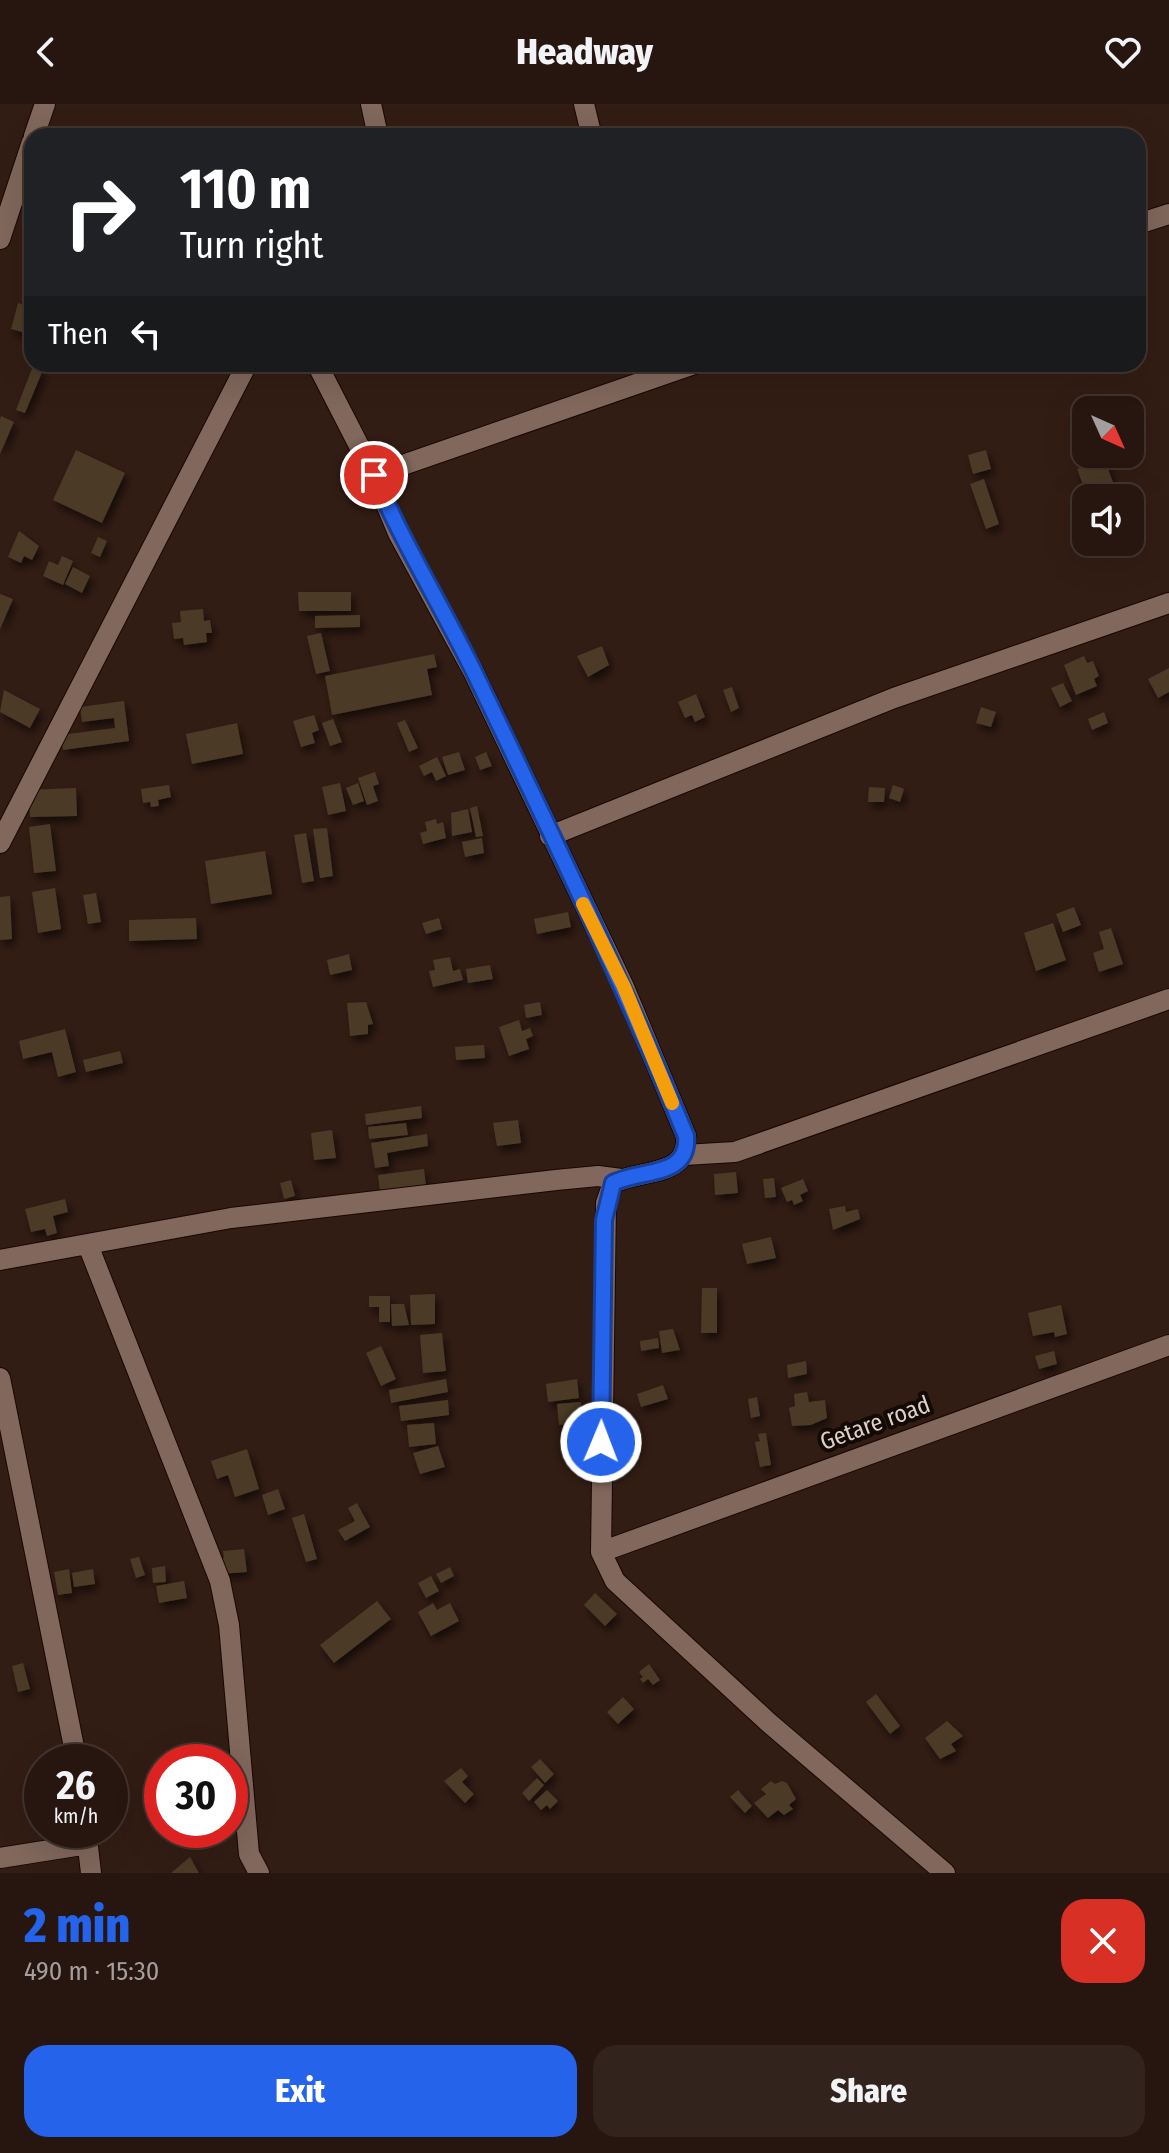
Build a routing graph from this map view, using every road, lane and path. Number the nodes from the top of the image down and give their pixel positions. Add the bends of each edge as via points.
1 (45, 104) edge
2 (371, 104) edge
3 (584, 104) edge
4 (37, 128) edge
5 (376, 128) edge
6 (590, 128) edge
7 (24, 181) edge
8 (1169, 214) edge
9 (1146, 221) edge
10 (0, 239) edge
11 (243, 372) edge
12 (321, 372) edge
13 (671, 372) edge
14 (374, 475) junction
15 (1169, 603) edge
16 (550, 836) junction
17 (0, 843) edge
18 (1169, 999) edge
19 (684, 1155) junction
20 (621, 1179) junction
21 (88, 1245) junction
22 (0, 1260) edge
23 (1169, 1345) edge
24 (0, 1378) edge
25 (601, 1552) junction
26 (73, 1744) edge
27 (41, 1848) edge
28 (88, 1848) edge
29 (0, 1858) edge
30 (91, 1873) edge
31 (259, 1873) edge
32 (945, 1873) edge

1 - 4 street
2 - 5 street
3 - 6 street
7 - 10 street
8 - 9 street
11 - 17 street
12 - 14 street
13 - 14 street
14 - 16 street
15 - 16 street via 894,698
16 - 19 street via 629,999 686,1136
18 - 19 street via 735,1152
19 - 20 street via 670,1169
20 - 21 street via 598,1176 231,1218
20 - 25 street via 613,1183 604,1220
21 - 22 street
21 - 31 street via 220,1581 229,1625 249,1854
23 - 25 street, Getare road
24 - 26 street
25 - 32 street via 615,1581 768,1722
27 - 29 street
28 - 30 street

